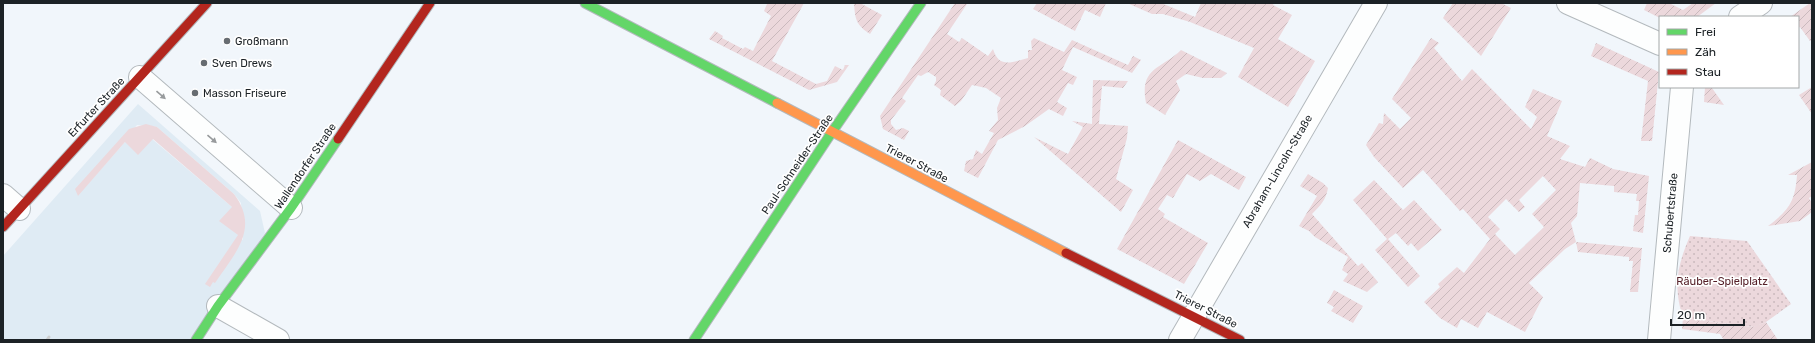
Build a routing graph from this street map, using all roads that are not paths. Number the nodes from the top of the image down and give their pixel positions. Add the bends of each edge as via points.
1 (207, 3) edge
2 (430, 3) edge
3 (585, 3) edge
4 (922, 3) edge
5 (1376, 3) edge
6 (1568, 3) edge
7 (1761, 3) edge
8 (1742, 16) edge
9 (1659, 44) edge
10 (140, 77) junction
11 (1682, 88) edge
12 (832, 132) junction
13 (11, 202) edge
14 (291, 208) junction
15 (3, 227) edge
16 (218, 306) junction
17 (1194, 316) junction
18 (196, 340) edge
19 (278, 340) edge
20 (694, 340) edge
21 (1180, 340) edge
22 (1240, 340) edge
23 (1659, 340) edge

1 - 10 street, Erfurter Straße
2 - 14 street, Wallendorfer Straße
3 - 12 street, Trierer Straße
4 - 12 street, Paul-Schneider-Straße
5 - 17 street, Abraham-Lincoln-Straße
6 - 9 street
7 - 8 street
10 - 13 street, Erfurter Straße
10 -> 14 street
11 - 23 street, Schubertstraße
12 - 17 street, Trierer Straße
12 - 20 street, Paul-Schneider-Straße
13 - 15 street, Erfurter Straße
14 - 16 street, Wallendorfer Straße
16 - 18 street, Wallendorfer Straße
16 - 19 street
17 - 21 street, Abraham-Lincoln-Straße
17 - 22 street, Trierer Straße

